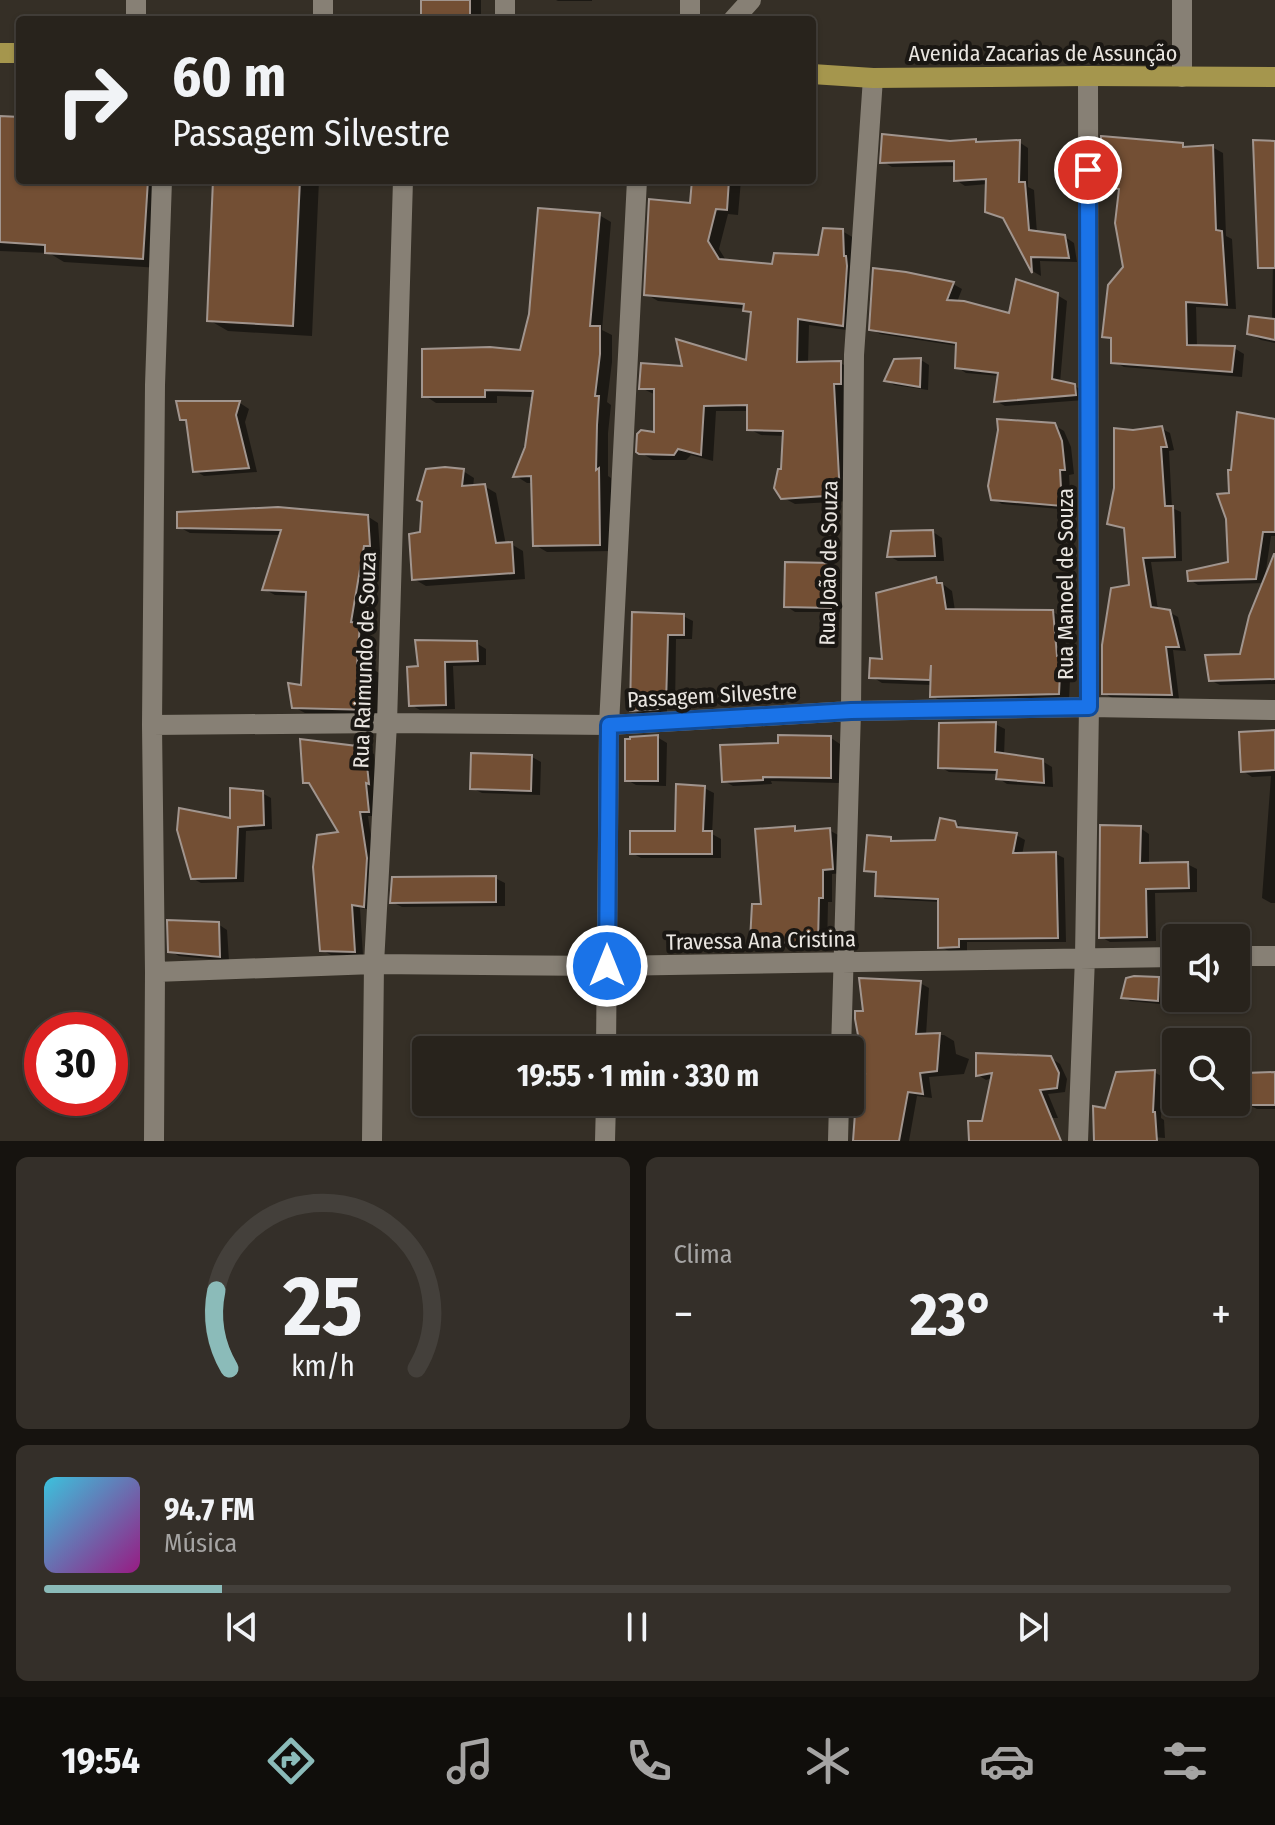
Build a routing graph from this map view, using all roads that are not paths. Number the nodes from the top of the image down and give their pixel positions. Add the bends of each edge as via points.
1 (751, 0) edge
2 (1182, 0) edge
3 (737, 16) edge
4 (816, 74) edge
5 (1088, 76) junction
6 (1182, 77) junction
7 (1275, 77) edge
8 (873, 78) junction
9 (162, 184) edge
10 (403, 184) edge
11 (637, 184) edge
12 (1089, 707) junction
13 (1275, 710) edge
14 (851, 711) junction
15 (387, 723) junction
16 (152, 725) junction
17 (609, 725) junction
18 (1250, 956) edge
19 (1275, 956) edge
20 (1085, 957) junction
21 (1162, 957) edge
22 (843, 963) junction
23 (374, 964) junction
24 (607, 966) junction
25 (155, 972) junction
26 (606, 1036) edge
27 (841, 1036) edge
28 (606, 1116) edge
29 (839, 1116) edge
30 (154, 1141) edge
31 (372, 1141) edge
32 (605, 1141) edge
33 (838, 1141) edge
34 (1078, 1141) edge

1 - 3 street
2 - 6 street
4 - 8 main road, Avenida Zacarias de Assunção
5 - 6 main road, Avenida Zacarias de Assunção
5 - 8 main road, Avenida Zacarias de Assunção
5 - 12 street, Rua Manoel de Souza
6 - 7 main road, Avenida Zacarias de Assunção
8 - 14 street, Rua João de Souza via 854,355
9 - 16 street
10 - 15 street, Rua Raimundo de Souza
11 - 17 street
12 - 13 street, Passagem Silvestre
12 - 14 street, Passagem Silvestre
12 - 20 street, Rua Manoel de Souza
14 - 17 street, Passagem Silvestre
14 - 22 street, Rua João de Souza
15 - 16 street, Passagem Silvestre
15 - 17 street, Passagem Silvestre
15 - 23 street, Rua Raimundo de Souza
16 - 25 street
17 - 24 street
18 - 19 street
20 - 21 street, Travessa Ana Cristina
20 - 22 street, Travessa Ana Cristina
20 - 34 street, Rua Manoel de Souza
22 - 24 street, Travessa Ana Cristina
22 - 27 street, Rua João de Souza
23 - 24 street, Travessa Ana Cristina
23 - 25 street, Travessa Ana Cristina
23 - 31 street, Rua Raimundo de Souza
24 - 26 street
25 - 30 street
28 - 32 street
29 - 33 street

